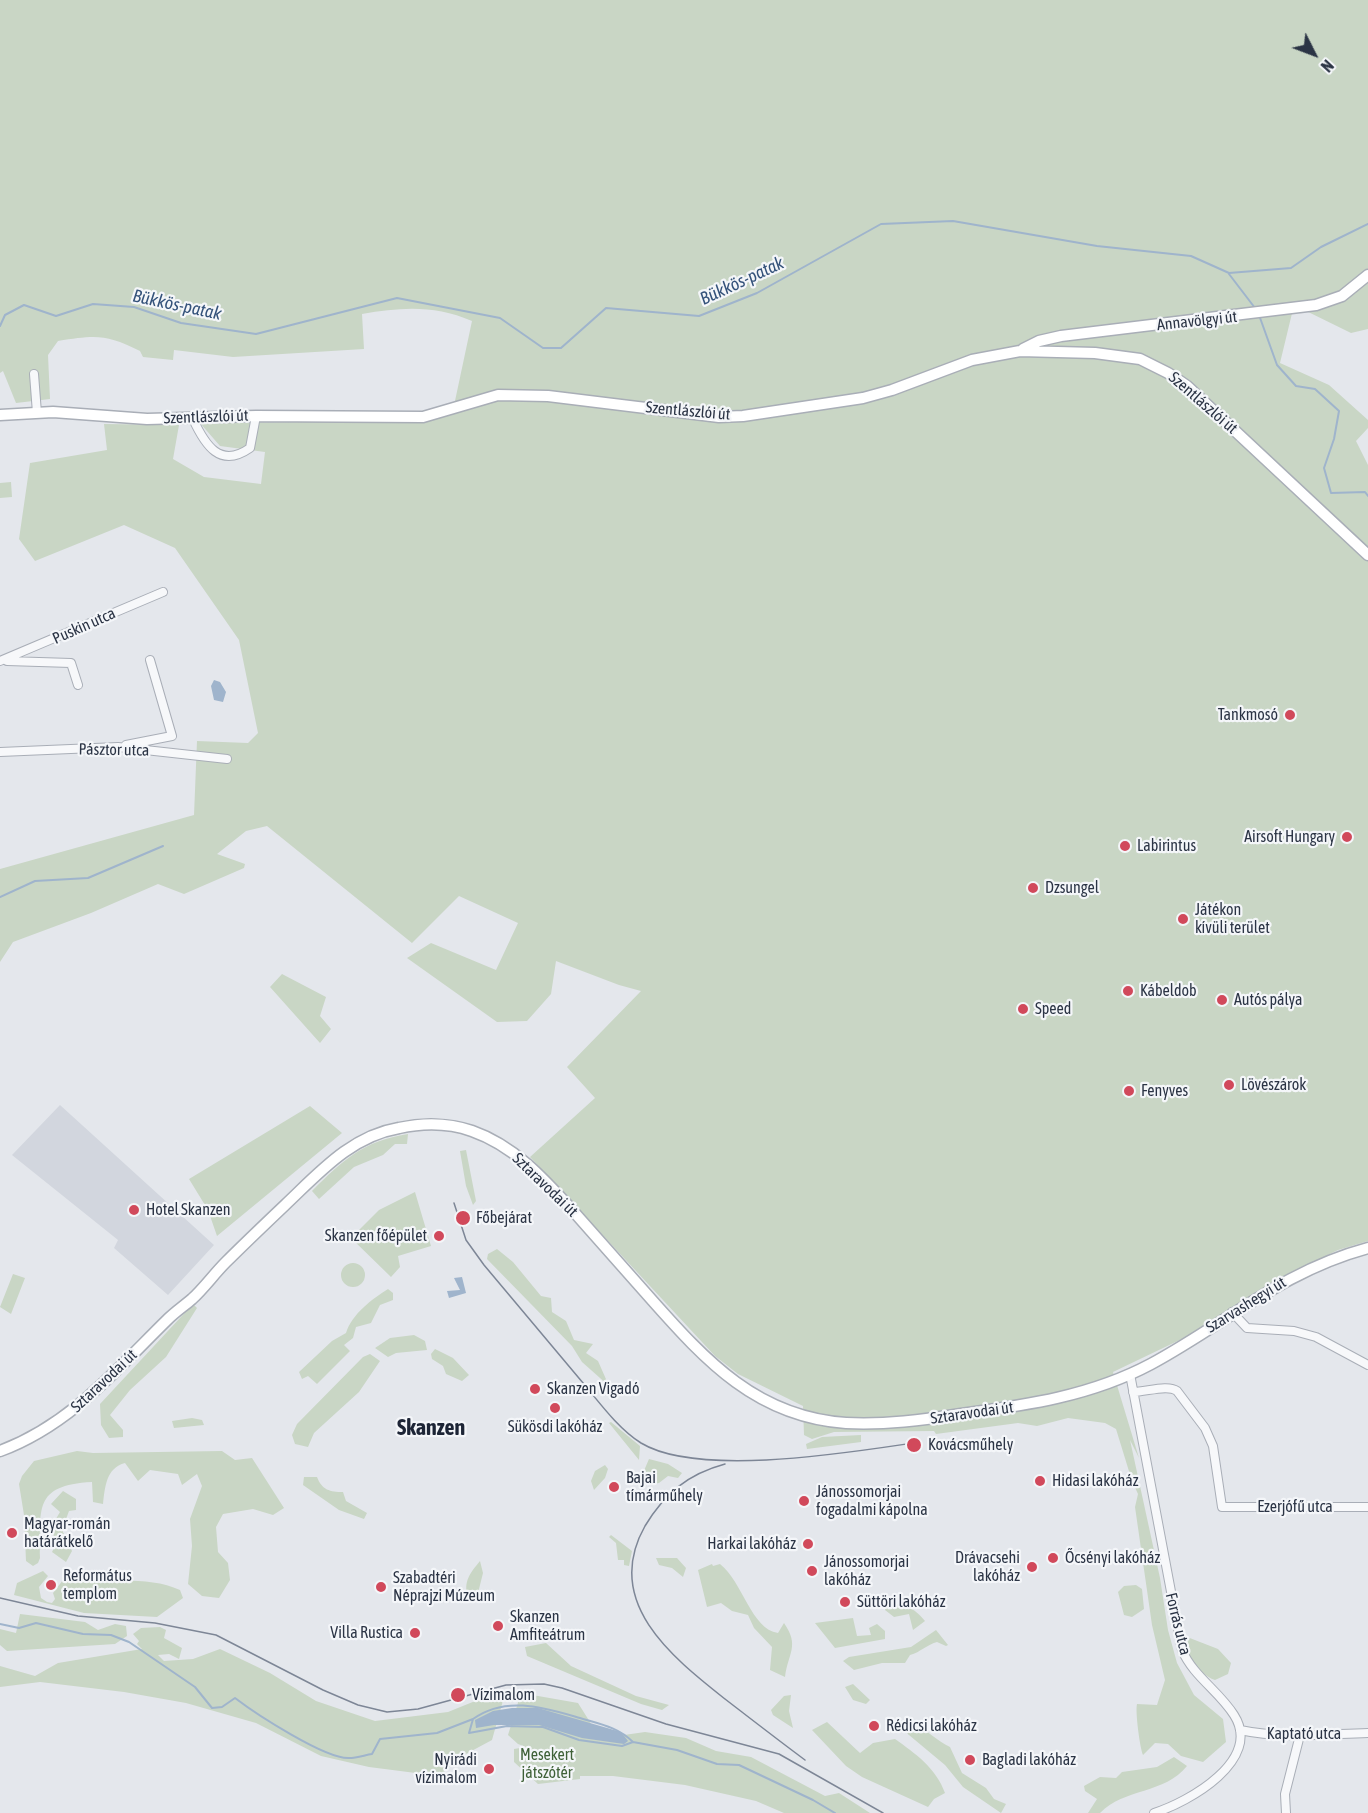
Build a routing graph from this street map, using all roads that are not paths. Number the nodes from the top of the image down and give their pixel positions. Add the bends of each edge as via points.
1 (1368, 275) edge
2 (1020, 351) junction
3 (34, 374) dead end
4 (37, 413) junction
5 (0, 415) edge
6 (255, 416) junction
7 (193, 419) junction
8 (1368, 555) edge
9 (163, 592) dead end
10 (150, 660) dead end
11 (3, 661) edge
12 (78, 685) dead end
13 (118, 747) junction
14 (0, 752) edge
15 (227, 759) dead end
16 (1368, 1248) edge
17 (1232, 1312) junction
18 (1368, 1365) edge
19 (1130, 1374) junction
20 (1133, 1392) junction
21 (0, 1451) edge
22 (1368, 1507) edge
23 (1240, 1730) junction
24 (1368, 1732) edge
25 (1300, 1735) junction
26 (1154, 1813) edge
27 (1286, 1813) edge

1 - 2 street, Annavölgyi út via 1330,302 1060,336
2 - 6 street, Szentlászlói út via 972,360 863,398 743,416 719,417 548,396 498,395 423,417
2 - 8 street, Szentlászlói út via 1123,356 1168,372
3 - 4 street
4 - 5 street, Szentlászlói út
4 - 7 street, Szentlászlói út
6 - 7 street, Szentlászlói út
6 - 7 street via 250,448 238,456 225,456 212,449
9 - 11 street, Puskin utca
10 - 13 street via 172,736
11 - 12 street, Puskin utca via 71,663
13 - 14 street, Pásztor utca
13 - 15 street, Pásztor utca
16 - 17 street, Szarvashegyi út via 1308,1269
17 - 18 street via 1247,1328 1294,1331 1316,1337
17 - 19 street, Szarvashegyi út via 1169,1354
19 - 20 street, Forrás utca
19 - 21 street, Sztaravodai út via 1043,1402 903,1422 833,1422 783,1408 747,1391 714,1366 555,1191 515,1153 470,1130 432,1125 379,1132 338,1156 94,1393 56,1423
20 - 22 street, Ezerjófű utca via 1171,1386 1177,1391 1213,1446 1222,1507
20 - 23 street, Forrás utca via 1182,1650 1194,1670 1231,1711
23 - 25 street, Kaptató utca
23 - 26 street via 1236,1755 1222,1773 1188,1799
24 - 25 street, Kaptató utca
25 - 27 street via 1285,1794

